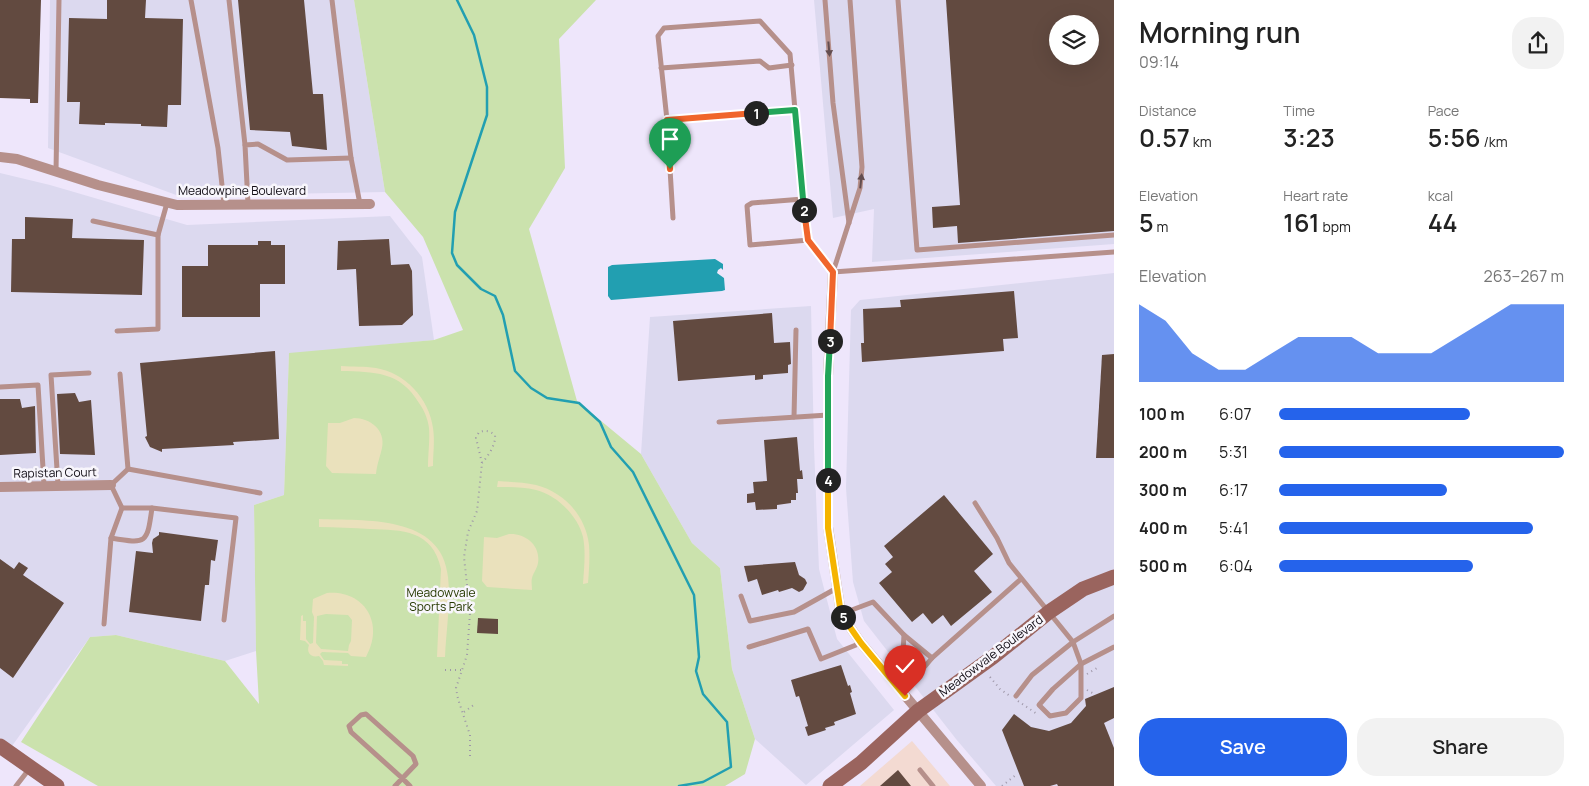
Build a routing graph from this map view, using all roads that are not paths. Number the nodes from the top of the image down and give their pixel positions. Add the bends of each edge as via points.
1 (59, 0) edge
2 (191, 0) edge
3 (229, 0) edge
4 (332, 0) edge
5 (824, 0) edge
6 (850, 0) edge
7 (898, 0) edge
8 (792, 65) junction
9 (661, 68) junction
10 (795, 110) junction
11 (667, 120) junction
12 (245, 145) junction
13 (0, 156) edge
14 (351, 158) junction
15 (56, 172) junction
16 (803, 198) junction
17 (167, 202) junction
18 (224, 204) junction
19 (248, 204) junction
20 (365, 204) joint
21 (673, 218) dead end
22 (93, 221) dead end
23 (849, 224) junction
24 (158, 235) junction
25 (1114, 235) edge
26 (808, 240) junction
27 (1114, 252) edge
28 (833, 272) junction
29 (796, 330) dead end
30 (117, 331) dead end
31 (89, 373) dead end
32 (120, 374) dead end
33 (0, 387) edge
34 (828, 415) junction
35 (794, 417) junction
36 (719, 422) dead end
37 (128, 469) junction
38 (44, 485) junction
39 (58, 485) junction
40 (111, 485) junction
41 (0, 487) edge
42 (260, 493) dead end
43 (975, 503) dead end
44 (122, 508) junction
45 (152, 508) junction
46 (111, 538) junction
47 (1114, 577) edge
48 (1021, 578) junction
49 (837, 588) junction
50 (742, 596) dead end
51 (1049, 612) junction
52 (841, 614) junction
53 (1114, 616) edge
54 (224, 620) dead end
55 (104, 624) dead end
56 (904, 634) junction
57 (1073, 642) junction
58 (861, 643) junction
59 (749, 647) dead end
60 (1114, 647) edge
61 (932, 658) junction
62 (1081, 664) junction
63 (1016, 696) dead end
64 (918, 712) junction
65 (0, 746) edge
66 (31, 768) junction
67 (920, 770) dead end
68 (402, 778) junction
69 (16, 786) edge
70 (57, 786) edge
71 (395, 786) edge
72 (410, 786) edge
73 (830, 786) edge
74 (933, 786) edge
75 (981, 786) edge

1 - 15 lane
2 - 18 lane via 218,148
3 - 12 lane
4 - 14 lane
5 -> 23 lane
23 -> 6 lane via 860,188 862,167
7 - 25 lane via 918,250
8 - 9 lane via 769,68 760,62
8 - 9 lane via 790,54 760,21 664,28 658,36
8 - 10 lane
9 - 11 lane
10 - 11 lane
10 - 16 lane
11 - 21 lane
12 - 14 lane via 258,144 287,160
12 - 19 lane
13 - 15 street, Meadowpine Boulevard
14 - 20 lane
15 - 17 street, Meadowpine Boulevard
16 - 26 lane
16 - 26 lane via 747,206 750,245
17 - 18 street, Meadowpine Boulevard
17 - 24 lane
18 - 19 street, Meadowpine Boulevard
19 - 20 street, Meadowpine Boulevard
22 - 24 lane
23 - 28 lane
24 - 30 lane via 158,329
26 - 28 lane
27 - 28 lane
28 - 34 street
29 - 35 lane
31 - 39 lane via 51,375
32 - 37 lane
33 - 38 lane via 38,385
34 - 35 lane
34 - 49 street via 828,528
35 - 36 lane
37 - 40 lane
37 - 42 lane
38 - 39 street, Rapistan Court
38 - 41 street, Rapistan Court
39 - 40 street, Rapistan Court
40 - 44 lane
43 - 48 lane
44 - 45 lane
44 - 46 lane
45 - 46 lane via 149,532 144,538 136,542
45 - 54 lane via 236,518
46 - 55 lane
47 - 51 main road, Meadowvale Boulevard via 1083,589
48 - 51 lane
48 - 61 lane
49 - 50 lane via 794,612 750,621
49 - 52 street
51 - 57 lane
51 - 64 main road, Meadowvale Boulevard
52 - 56 lane via 873,602
52 - 58 street
53 - 57 lane
56 - 61 lane
56 - 61 lane via 902,652 921,671
57 - 62 lane
57 - 63 lane via 1032,675
58 - 59 lane via 821,660 808,629
58 - 64 street
60 - 62 lane
62 - 62 lane via 1039,705 1050,716 1066,712 1081,698
64 - 73 main road, Meadowvale Boulevard
64 - 75 street
65 - 66 main road
66 - 69 lane
66 - 70 main road
67 - 74 lane
68 - 68 lane via 351,732 349,726 360,715 366,714 413,756 416,764
68 - 71 lane
68 - 72 lane

